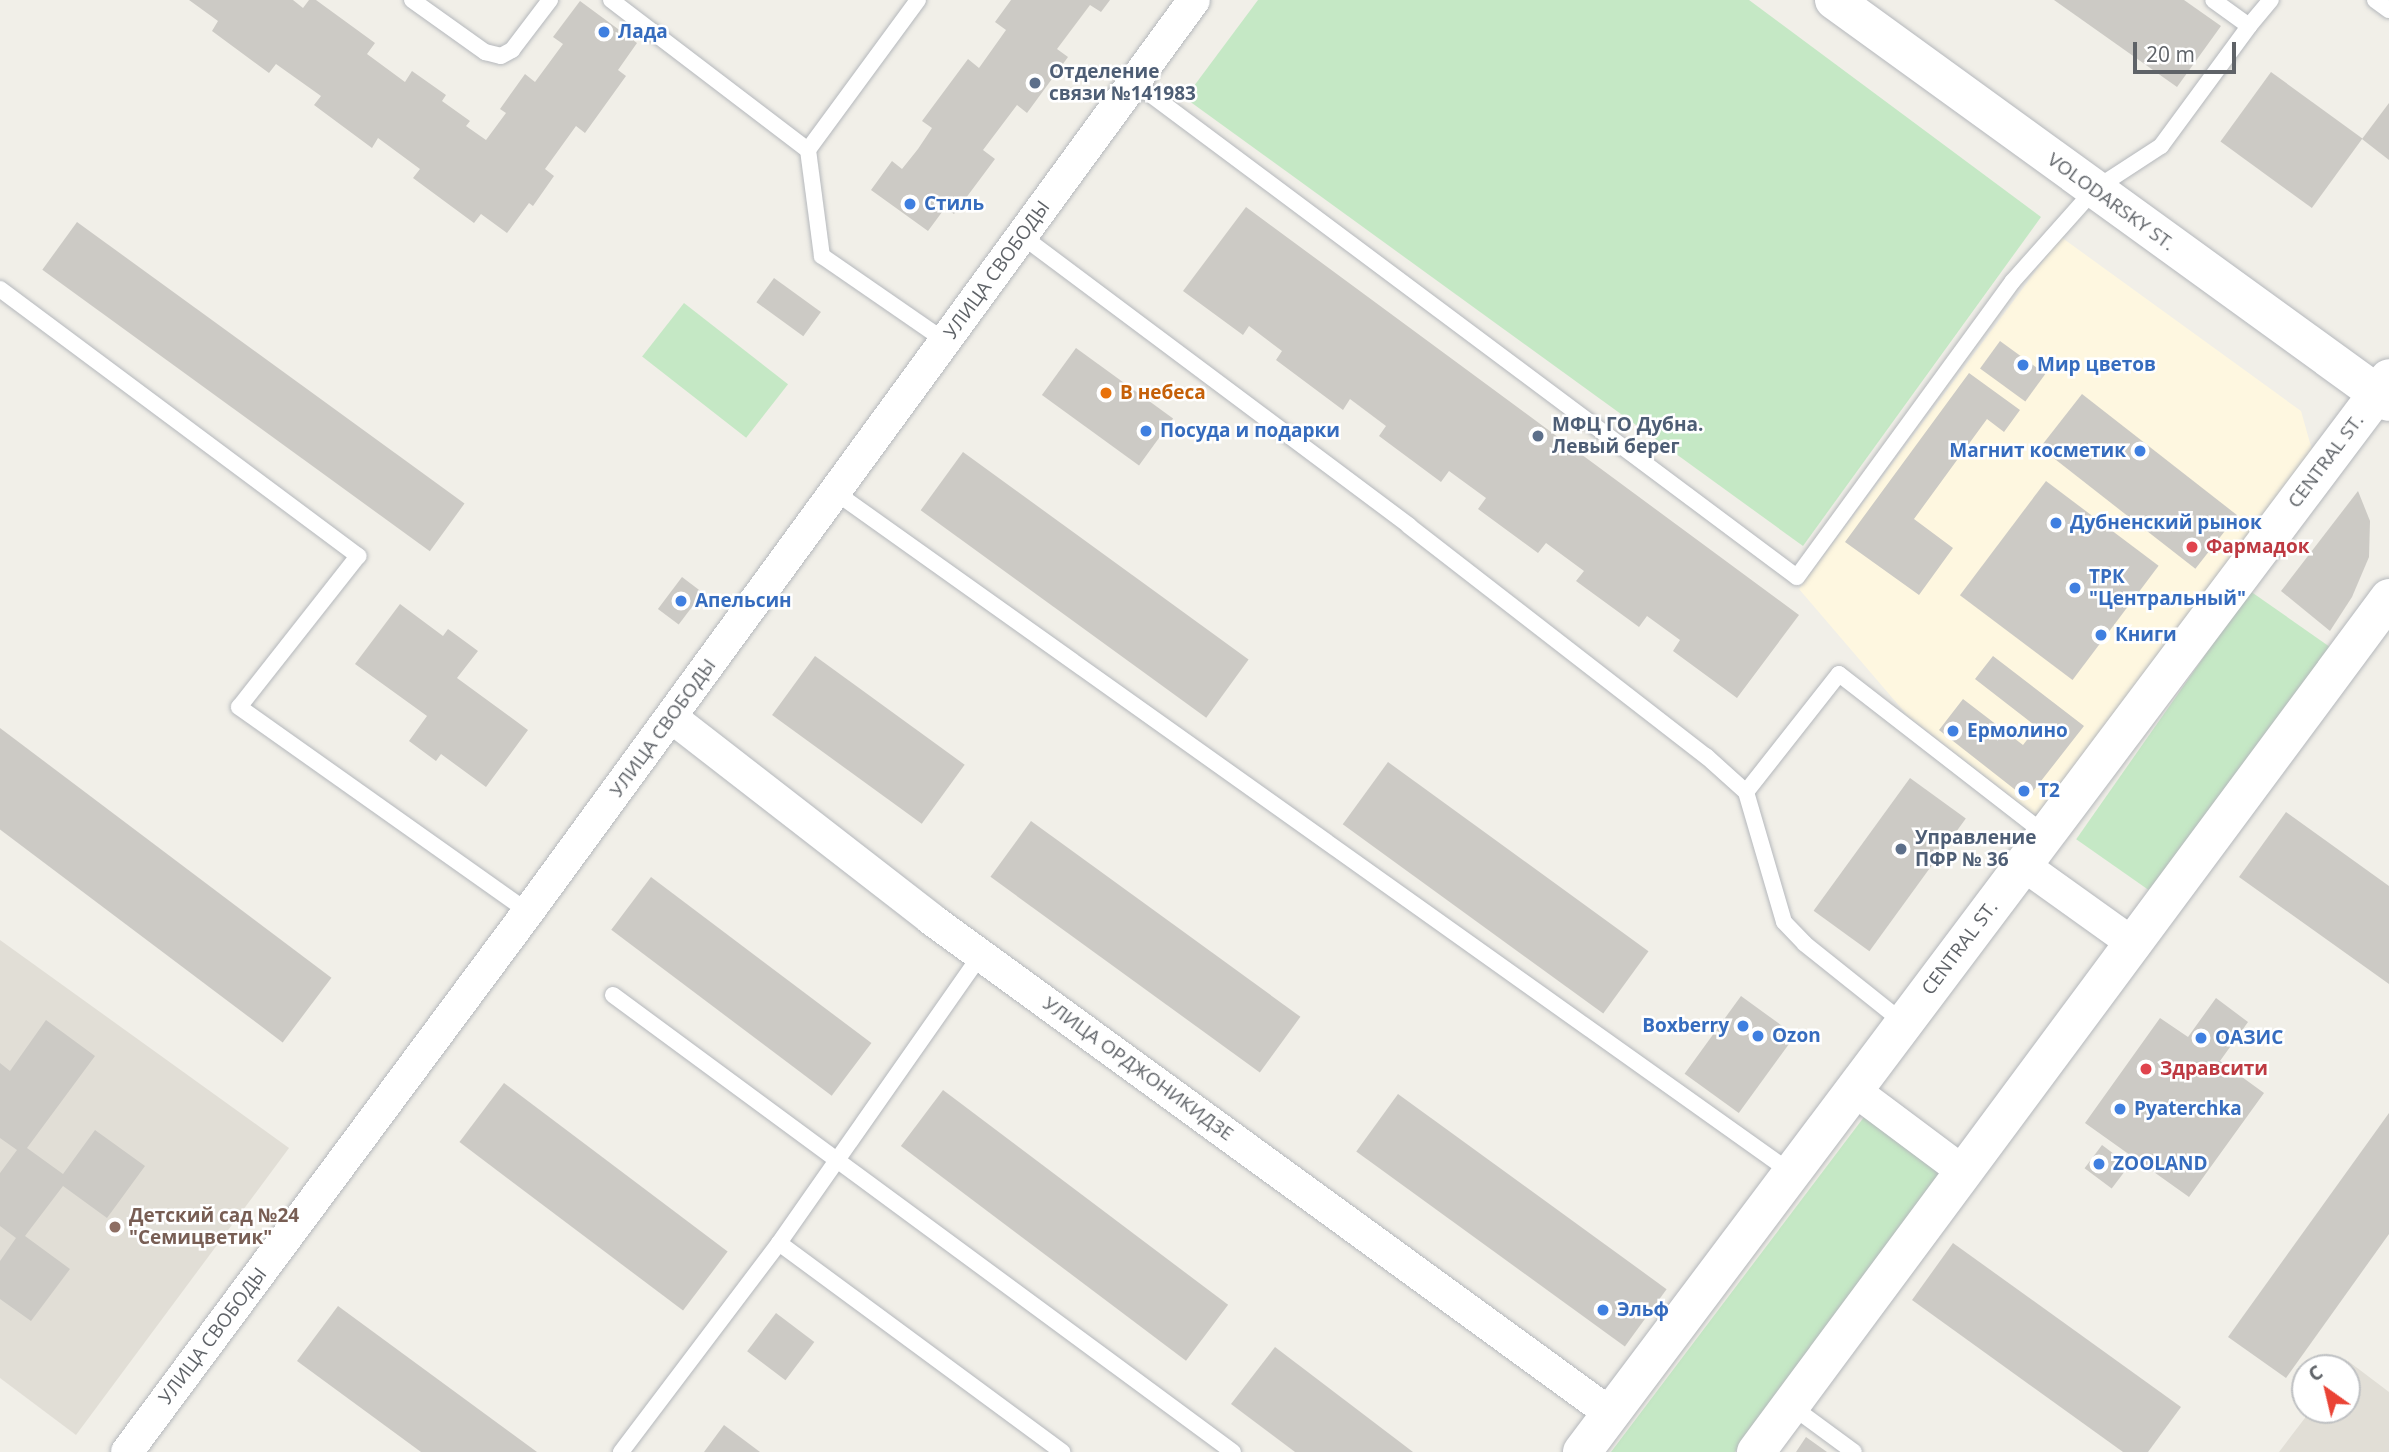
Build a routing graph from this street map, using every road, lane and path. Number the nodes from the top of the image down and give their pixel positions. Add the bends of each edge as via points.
1 (412, 0) edge
2 (550, 0) edge
3 (611, 0) edge
4 (918, 0) edge
5 (1194, 0) edge
6 (1834, 0) edge
7 (2213, 0) edge
8 (2271, 0) edge
9 (2375, 0) edge
10 (2389, 10) edge
11 (2249, 26) junction
12 (1134, 82) junction
13 (808, 150) junction
14 (2095, 189) junction
15 (1022, 236) junction
16 (0, 289) edge
17 (944, 341) junction
18 (2385, 391) edge
19 (835, 492) junction
20 (2389, 598) edge
21 (671, 717) junction
22 (1746, 792) junction
23 (2045, 834) junction
24 (2022, 864) junction
25 (528, 912) junction
26 (2135, 945) junction
27 (981, 955) junction
28 (613, 995) dead end
29 (1904, 1023) junction
30 (1854, 1090) junction
31 (837, 1160) junction
32 (1792, 1173) junction
33 (1965, 1173) junction
34 (779, 1243) junction
35 (1790, 1405) junction
36 (1611, 1415) junction
37 (127, 1452) edge
38 (621, 1452) edge
39 (1062, 1452) edge
40 (1233, 1452) edge
41 (1582, 1452) edge
42 (1756, 1452) edge
43 (1854, 1452) edge

1 - 2 lane via 485,52 501,56 512,50
3 - 13 lane
4 - 13 lane
5 - 12 street, УЛИЦА СВОБОДЫ
6 - 14 street, VOLODARSKY ST.
7 - 11 lane
8 - 11 lane
9 - 10 lane
11 - 14 lane via 2161,146
12 - 14 lane via 1797,577 2012,282
12 - 15 street, УЛИЦА СВОБОДЫ
13 - 17 lane via 822,256
14 - 18 street, VOLODARSKY ST.
15 - 17 street, УЛИЦА СВОБОДЫ
15 - 22 lane via 1409,526
16 - 25 lane via 358,556 239,707
17 - 19 street, УЛИЦА СВОБОДЫ
18 - 23 street, CENTRAL ST.
19 - 21 street, УЛИЦА СВОБОДЫ
19 - 32 lane
20 - 26 street
21 - 25 street, УЛИЦА СВОБОДЫ
21 - 27 street, УЛИЦА ОРДЖОНИКИДЗЕ
22 - 23 lane via 1839,674
22 - 29 lane via 1784,922
23 - 24 street, CENTRAL ST.
24 - 26 street
24 - 29 street, CENTRAL ST.
25 - 37 street, УЛИЦА СВОБОДЫ
26 - 33 street
27 - 31 lane
27 - 36 street, УЛИЦА ОРДЖОНИКИДЗЕ
28 - 31 lane
29 - 30 street, CENTRAL ST.
30 - 32 street, CENTRAL ST.
30 - 33 street
31 - 34 lane
31 - 40 lane
32 - 36 street, CENTRAL ST.
33 - 35 street
34 - 38 lane
34 - 39 lane
35 - 42 street
35 - 43 lane
36 - 41 street, CENTRAL ST.

